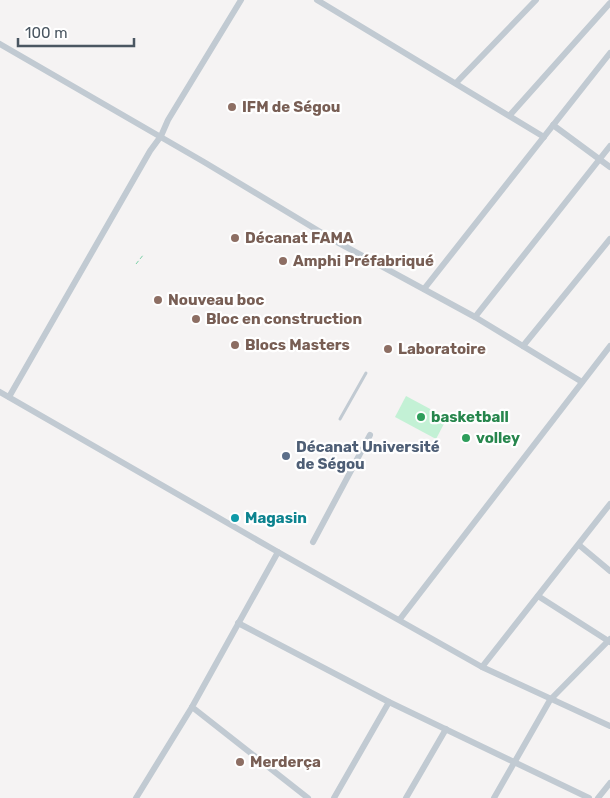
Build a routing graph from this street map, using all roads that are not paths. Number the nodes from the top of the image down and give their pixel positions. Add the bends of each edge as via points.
1 (241, 0) edge
2 (317, 0) edge
3 (536, 0) edge
4 (610, 2) edge
5 (0, 44) edge
6 (610, 53) edge
7 (456, 83) junction
8 (510, 114) junction
9 (554, 125) junction
10 (161, 136) junction
11 (544, 137) junction
12 (610, 146) edge
13 (600, 159) junction
14 (610, 167) edge
15 (610, 239) edge
16 (424, 289) junction
17 (475, 317) junction
18 (523, 346) junction
19 (610, 346) edge
20 (366, 373) dead end
21 (582, 382) junction
22 (0, 392) edge
23 (9, 397) junction
24 (340, 419) dead end
25 (370, 435) dead end
26 (610, 504) edge
27 (312, 542) dead end
28 (579, 545) junction
29 (278, 552) junction
30 (610, 571) edge
31 (538, 596) junction
32 (400, 619) junction
33 (238, 623) junction
34 (610, 641) edge
35 (482, 667) junction
36 (550, 700) junction
37 (389, 702) junction
38 (192, 707) junction
39 (610, 726) edge
40 (446, 729) junction
41 (514, 763) junction
42 (610, 784) edge
43 (136, 798) edge
44 (308, 798) edge
45 (334, 798) edge
46 (406, 798) edge
47 (494, 798) edge
48 (589, 798) edge
49 (598, 798) edge

1 - 10 street
2 - 7 street
3 - 7 street
4 - 8 street
5 - 10 street
6 - 9 street
7 - 8 street
8 - 11 street
9 - 11 street
9 - 13 street
10 - 16 street via 337,242
10 - 23 street
11 - 16 street
12 - 13 street
13 - 14 street
13 - 17 street
15 - 18 street
16 - 17 street
17 - 18 street
18 - 21 street
19 - 21 street
20 - 24 lane
21 - 32 street
22 - 23 street
23 - 29 street
25 - 27 street
26 - 28 street
28 - 30 street
28 - 31 street
29 - 32 street
29 - 33 street
31 - 34 street
31 - 35 street
32 - 35 street
33 - 37 street
33 - 38 street
34 - 36 street
35 - 36 street
36 - 39 street
36 - 41 street
37 - 40 street
37 - 45 street
38 - 43 street
38 - 44 street
40 - 41 street
40 - 46 street
41 - 47 street
41 - 48 street
42 - 49 street

